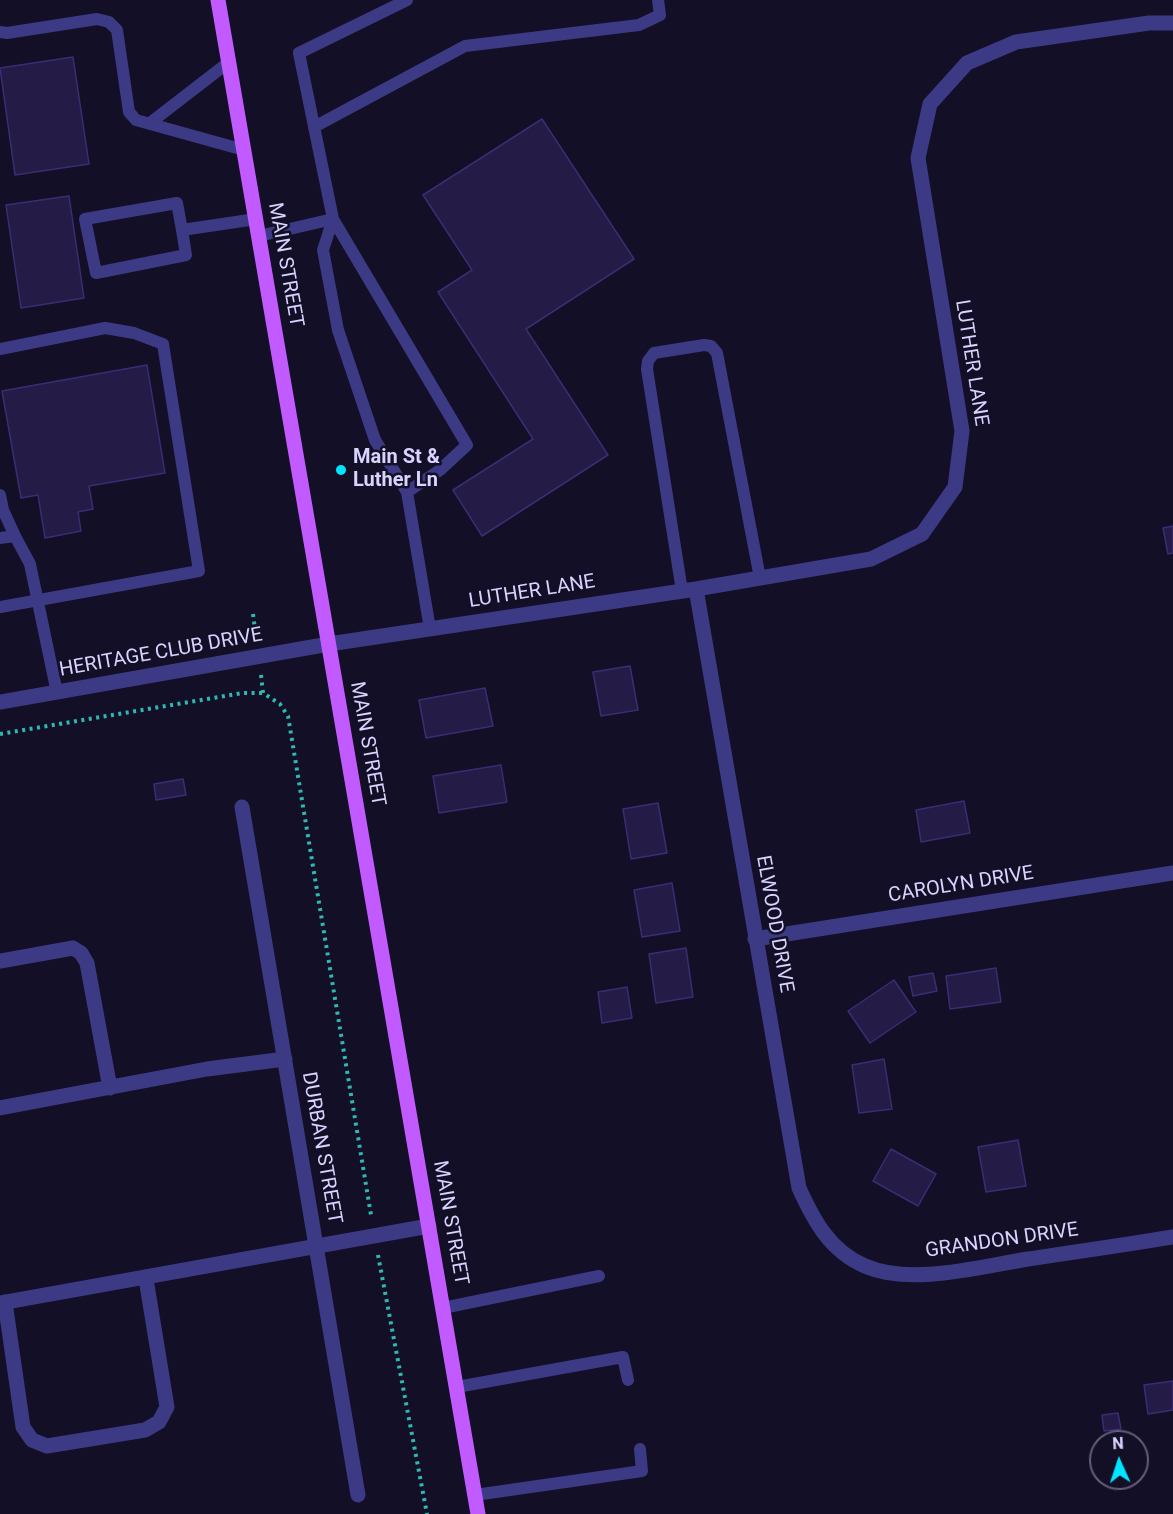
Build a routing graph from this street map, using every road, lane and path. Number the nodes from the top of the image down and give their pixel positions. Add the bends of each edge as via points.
1 (218, 0) edge
2 (407, 0) edge
3 (658, 0) edge
4 (1173, 23) edge
5 (0, 32) edge
6 (229, 62) junction
7 (150, 123) junction
8 (314, 127) junction
9 (244, 150) junction
10 (256, 219) junction
11 (333, 219) junction
12 (182, 230) junction
13 (259, 236) junction
14 (0, 349) edge
15 (407, 492) junction
16 (0, 495) edge
17 (15, 536) junction
18 (0, 538) edge
19 (760, 578) junction
20 (689, 590) junction
21 (39, 600) junction
22 (0, 607) edge
23 (253, 614) dead end
24 (430, 629) junction
25 (329, 644) junction
26 (259, 657) junction
27 (57, 693) junction
28 (263, 693) junction
29 (0, 702) edge
30 (0, 734) edge
31 (242, 807) dead end
32 (1173, 873) edge
33 (755, 939) junction
34 (0, 962) edge
35 (285, 1059) junction
36 (110, 1088) junction
37 (0, 1108) edge
38 (429, 1226) junction
39 (375, 1236) junction
40 (1173, 1237) edge
41 (317, 1246) junction
42 (842, 1253) joint
43 (599, 1276) dead end
44 (146, 1279) junction
45 (3, 1302) edge
46 (443, 1308) junction
47 (628, 1380) dead end
48 (457, 1387) junction
49 (640, 1449) dead end
50 (358, 1495) dead end
51 (475, 1495) junction
52 (427, 1514) edge
53 (478, 1514) edge

1 - 6 main road, MAIN STREET
2 - 8 lane via 299,53
3 - 8 lane via 660,15 639,25 465,46
4 - 19 street, LUTHER LANE via 1016,42 967,63 930,104 918,158 962,431 955,487 922,534 871,559
5 - 7 lane via 97,19 108,21 117,30 129,112 136,120
6 - 7 lane
6 - 9 main road, MAIN STREET
7 - 9 lane
8 - 11 lane
9 - 10 main road, MAIN STREET
10 - 12 lane
10 - 13 main road, MAIN STREET
11 - 13 lane
11 - 15 lane via 323,250 338,330 375,440
11 - 15 lane via 467,445 440,470
12 - 12 lane via 186,255 96,273 86,219 177,203
13 - 25 main road, MAIN STREET
14 - 21 lane via 105,328 134,333 162,344 199,571
15 - 24 lane
16 - 17 lane
17 - 18 lane
17 - 21 lane via 30,564
19 - 20 street, LUTHER LANE
19 - 20 lane via 717,353 704,345 654,353 647,369
20 - 24 street, LUTHER LANE
20 - 33 street, ELWOOD DRIVE
21 - 22 lane
21 - 27 lane
23 - 26 path
24 - 25 street, LUTHER LANE
25 - 26 street, HERITAGE CLUB DRIVE
25 - 38 main road, MAIN STREET
26 - 27 street, HERITAGE CLUB DRIVE
26 - 28 path
27 - 29 street, HERITAGE CLUB DRIVE
28 - 30 path via 243,693
28 - 39 path via 280,704 288,716
31 - 35 street, DURBAN STREET
32 - 33 street, CAROLYN DRIVE
33 - 42 street, ELWOOD DRIVE via 799,1188 815,1224
34 - 36 street via 73,948 81,953 87,963
35 - 36 street
35 - 41 street, DURBAN STREET
36 - 37 street
38 - 39 street
38 - 46 main road, MAIN STREET
39 - 41 street
39 - 52 path
40 - 42 street, GRANDON DRIVE via 940,1273 888,1275
41 - 44 street
41 - 50 street, DURBAN STREET
43 - 46 lane
44 - 45 street
44 - 45 street via 167,1407 159,1422 145,1430 47,1446 32,1440 23,1427
46 - 48 main road, MAIN STREET
47 - 48 lane via 623,1357
48 - 51 main road, MAIN STREET
49 - 51 lane via 642,1471
51 - 53 main road, MAIN STREET

